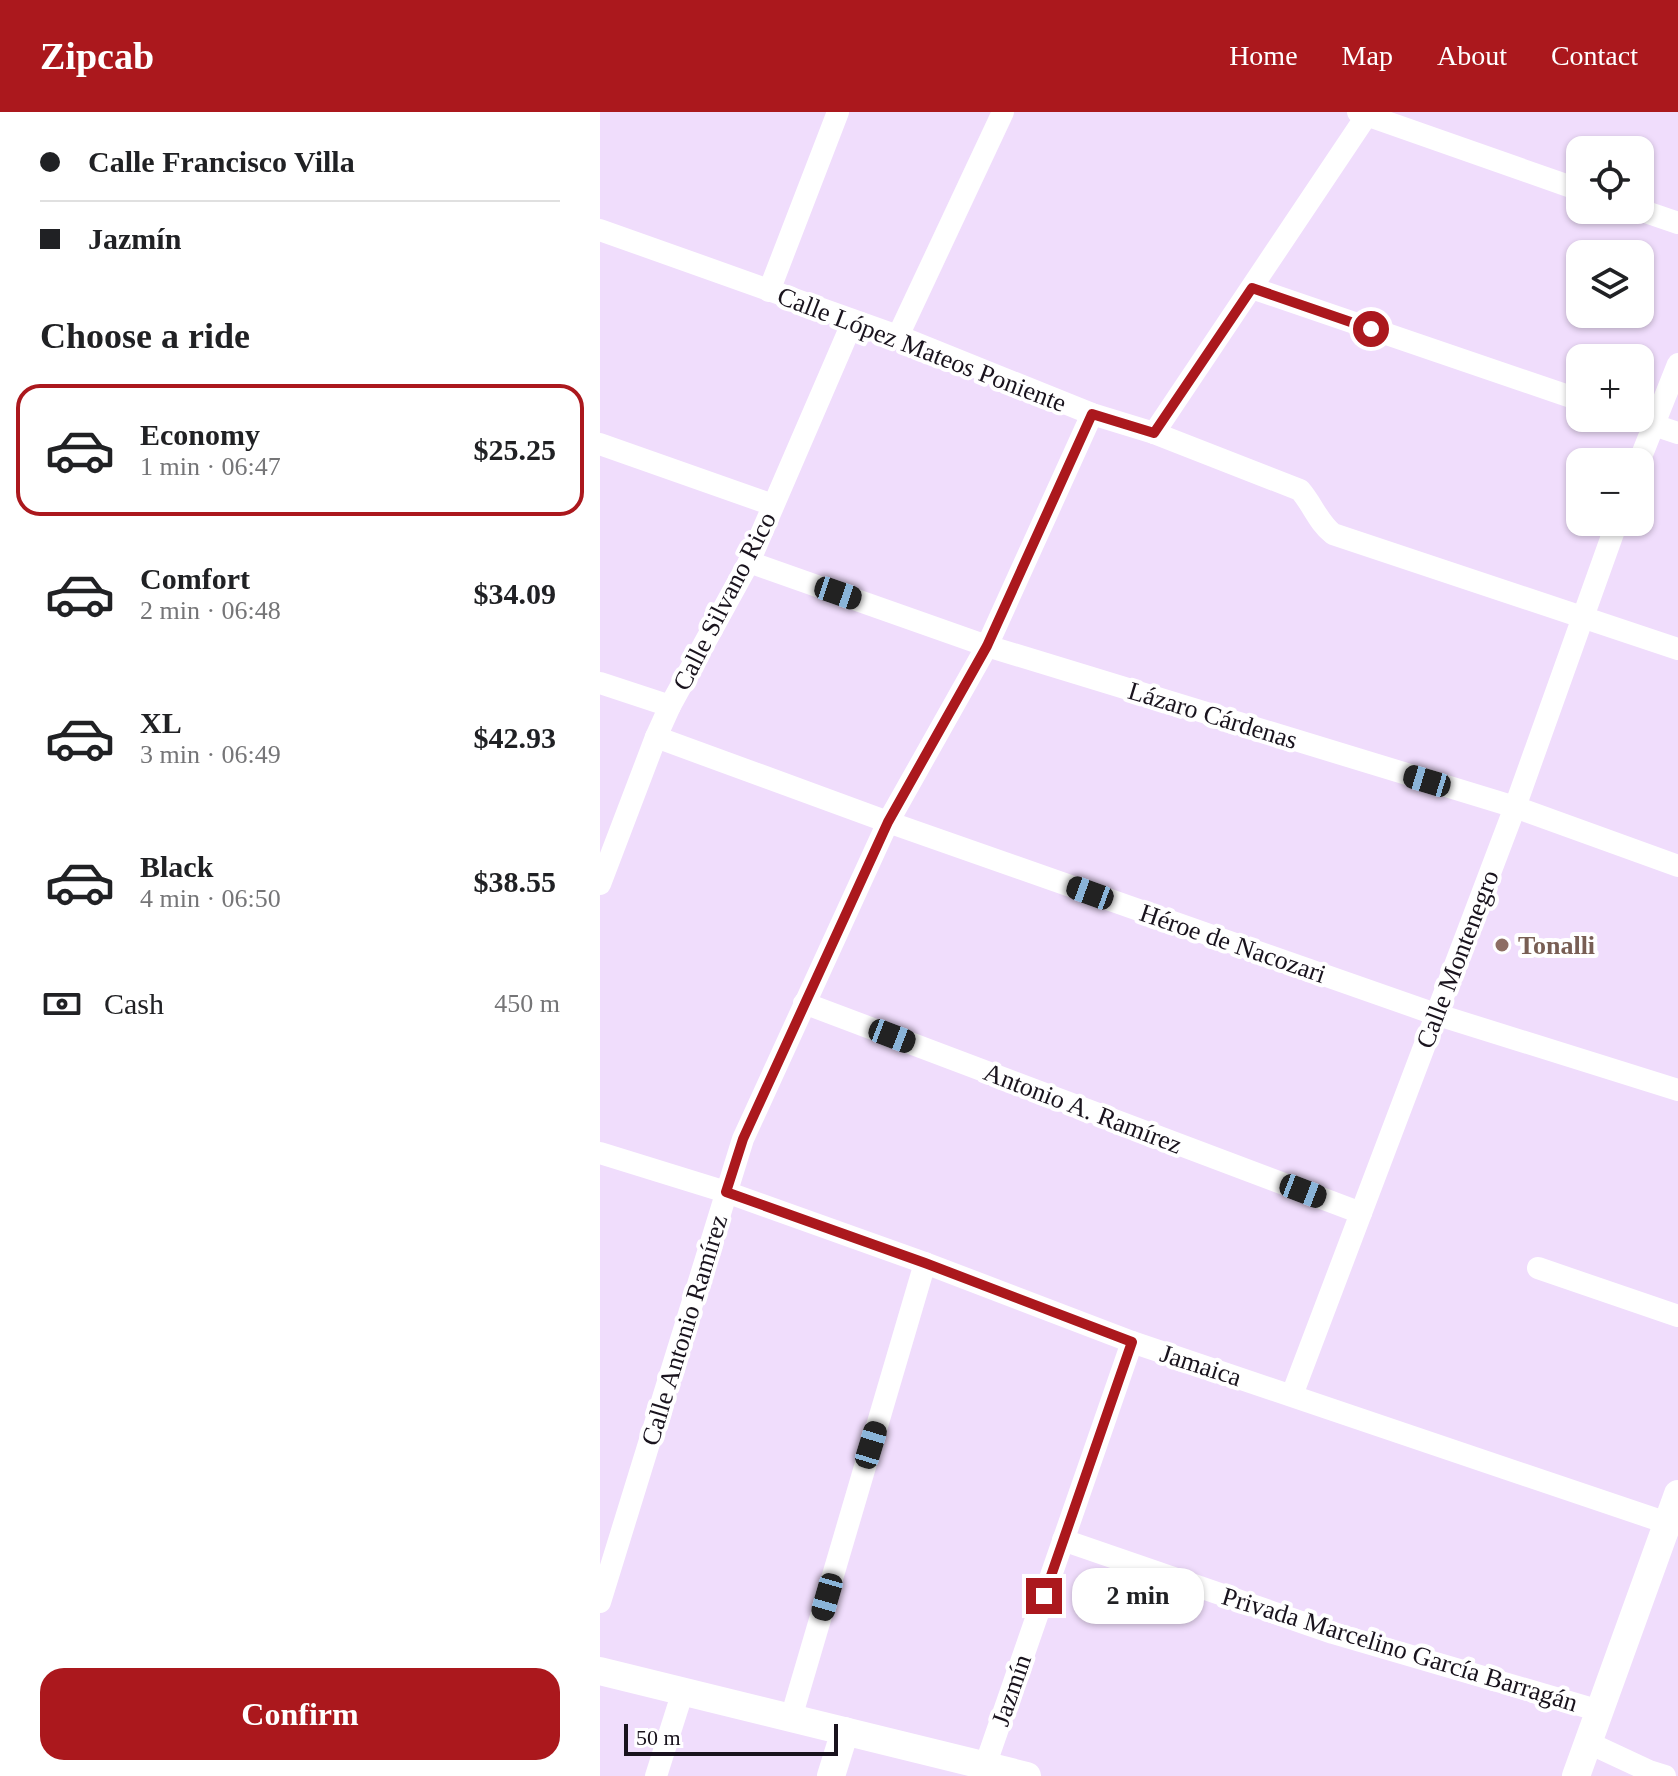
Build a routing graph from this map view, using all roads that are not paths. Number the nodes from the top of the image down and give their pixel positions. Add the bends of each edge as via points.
1 (838, 112) edge
2 (1003, 112) edge
3 (1365, 114) edge
4 (1566, 185) edge
5 (1654, 215) edge
6 (1678, 223) edge
7 (600, 230) edge
8 (1252, 288) junction
9 (769, 291) junction
10 (853, 321) junction
11 (898, 336) junction
12 (1678, 364) edge
13 (1566, 395) edge
14 (1654, 403) edge
15 (1092, 414) junction
16 (1654, 425) edge
17 (1154, 433) junction
18 (1678, 433) edge
19 (600, 444) edge
20 (773, 505) junction
21 (1612, 536) edge
22 (749, 562) junction
23 (1583, 618) junction
24 (987, 646) junction
25 (1678, 649) edge
26 (600, 683) edge
27 (670, 706) junction
28 (656, 737) junction
29 (1515, 807) junction
30 (888, 822) junction
31 (1678, 866) edge
32 (600, 884) edge
33 (804, 1003) junction
34 (1435, 1014) junction
35 (1678, 1090) edge
36 (600, 1153) edge
37 (726, 1192) junction
38 (1361, 1213) junction
39 (925, 1263) junction
40 (1538, 1268) dead end
41 (1678, 1316) edge
42 (1132, 1342) junction
43 (1292, 1395) junction
44 (1678, 1494) edge
45 (1063, 1540) junction
46 (1668, 1541) edge
47 (600, 1602) edge
48 (600, 1671) edge
49 (683, 1691) junction
50 (1600, 1711) junction
51 (791, 1718) junction
52 (845, 1731) junction
53 (1589, 1743) junction
54 (1009, 1773) edge
55 (656, 1776) edge
56 (831, 1776) edge
57 (1576, 1776) edge
58 (1665, 1776) edge

1 - 9 street
2 - 11 street
3 - 4 street
3 - 8 street
5 - 6 street
7 - 9 street, Calle López Mateos Poniente
8 - 13 street
8 - 17 street
9 - 10 street, Calle López Mateos Poniente
10 - 11 street, Calle López Mateos Poniente
10 - 20 street, Calle Silvano Rico
11 - 15 street, Calle López Mateos Poniente
12 - 14 street
15 - 17 street, Calle López Mateos Poniente
15 - 24 street, Calle Antonio Ramírez
16 - 18 street
17 - 23 street, Calle López Mateos Poniente via 1300,490 1321,525 1333,534
19 - 20 street
20 - 22 street, Calle Silvano Rico
21 - 23 street, Calle Montenegro
22 - 24 street, Lázaro Cárdenas
22 - 27 street, Calle Silvano Rico
23 - 25 street, Calle López Mateos Poniente
23 - 29 street, Calle Montenegro
24 - 29 street, Lázaro Cárdenas
24 - 30 street, Calle Antonio Ramírez
26 - 27 street
27 - 28 street, Calle Silvano Rico
28 - 30 street, Héroe de Nacozari
28 - 32 street, Calle Silvano Rico
29 - 31 street, Lázaro Cárdenas
29 - 34 street, Calle Montenegro
30 - 33 street, Calle Antonio Ramírez
30 - 34 street, Héroe de Nacozari
33 - 37 street, Calle Antonio Ramírez via 743,1139
33 - 38 street, Antonio A. Ramírez
34 - 35 street, Héroe de Nacozari
34 - 38 street, Calle Montenegro
36 - 37 street, Jamaica
37 - 39 street, Jamaica
37 - 47 street, Calle Antonio Ramírez
38 - 43 street, Calle Montenegro
39 - 42 street, Jamaica
39 - 51 street
40 - 41 street
42 - 43 street, Jamaica
42 - 45 street, Jazmín
43 - 46 street, Jamaica
44 - 46 street
45 - 50 street, Privada Marcelino García Barragán via 1333,1633
45 - 54 street, Jazmín
46 - 50 street
48 - 49 street
49 - 51 street
49 - 55 street
50 - 53 street
51 - 52 street
52 - 54 street
52 - 56 street
53 - 57 street
53 - 58 street

